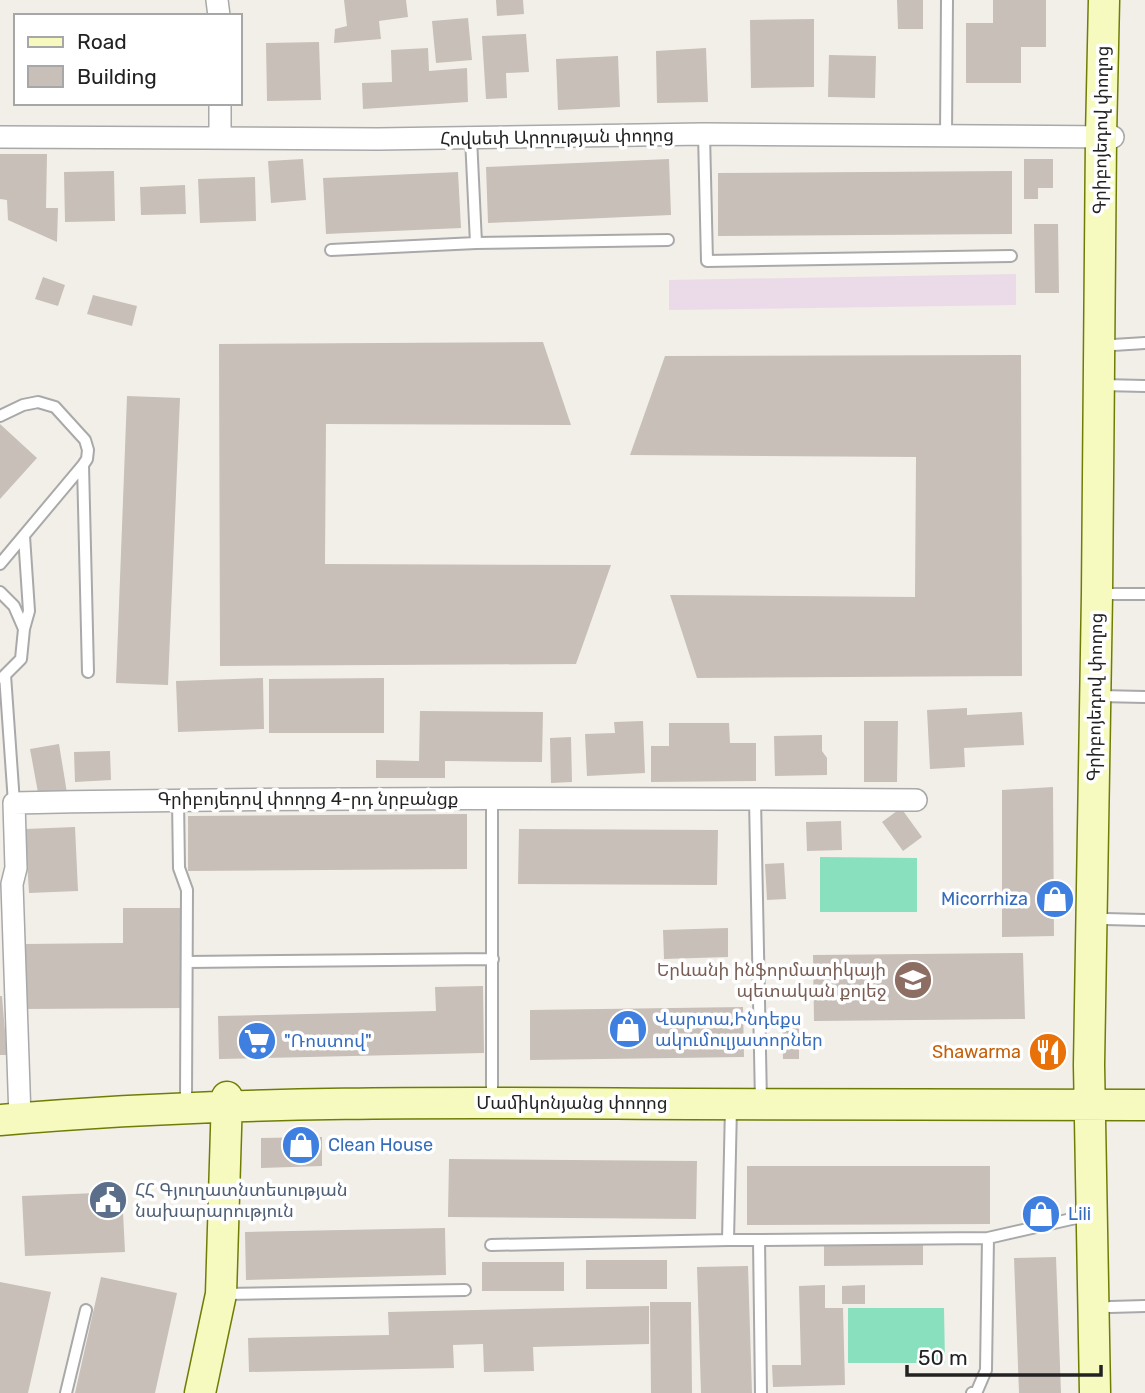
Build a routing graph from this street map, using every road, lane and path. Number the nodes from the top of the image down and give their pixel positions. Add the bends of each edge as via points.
1 (947, 0) edge
2 (1104, 0) edge
3 (1117, 0) edge
4 (220, 105) edge
5 (704, 134) junction
6 (0, 136) edge
7 (946, 136) junction
8 (1107, 137) junction
9 (220, 138) junction
10 (471, 138) junction
11 (668, 240) dead end
12 (476, 243) junction
13 (331, 250) dead end
14 (1011, 256) dead end
15 (1145, 343) edge
16 (1114, 345) junction
17 (1106, 385) junction
18 (1145, 386) edge
19 (0, 416) edge
20 (83, 465) junction
21 (24, 536) junction
22 (0, 564) edge
23 (0, 592) edge
24 (1104, 594) junction
25 (1145, 594) edge
26 (24, 629) junction
27 (88, 673) dead end
28 (3, 677) edge
29 (1102, 696) junction
30 (1145, 697) edge
31 (492, 798) junction
32 (755, 799) junction
33 (177, 800) junction
34 (916, 800) dead end
35 (14, 803) junction
36 (6, 884) edge
37 (1105, 919) junction
38 (1145, 920) edge
39 (492, 959) junction
40 (188, 962) junction
41 (7, 976) edge
42 (492, 1095) junction
43 (1145, 1095) edge
44 (187, 1099) junction
45 (761, 1100) junction
46 (1099, 1100) junction
47 (227, 1102) junction
48 (731, 1104) junction
49 (1145, 1105) edge
50 (10, 1114) edge
51 (1092, 1214) junction
52 (988, 1238) junction
53 (728, 1240) junction
54 (759, 1240) junction
55 (491, 1245) dead end
56 (465, 1290) dead end
57 (221, 1294) junction
58 (1145, 1306) edge
59 (1110, 1307) junction
60 (86, 1310) dead end
61 (66, 1393) edge
62 (200, 1393) edge
63 (761, 1393) edge
64 (972, 1393) edge
65 (1095, 1393) edge
66 (1111, 1393) edge

1 - 7 lane
2 - 8 street, Գրիբոյեդով փողոց
3 - 8 street, Գրիբոյեդով փողոց
4 - 9 street
5 - 7 street, Հովսեփ Արղության փողոց
5 - 10 street, Հովսեփ Արղության փողոց
5 - 14 lane via 707,261
6 - 9 street, Հովսեփ Արղության փողոց
7 - 8 street, Հովսեփ Արղության փողոց
8 - 16 street, Գրիբոյեդով փողոց
8 - 17 street, Գրիբոյեդով փողոց
9 - 10 street, Հովսեփ Արղության փողոց
10 - 12 lane
11 - 12 lane
12 - 13 lane
15 - 16 lane
16 - 17 street, Գրիբոյեդով փողոց
17 - 18 lane
17 - 24 street, Գրիբոյեդով փողոց
19 - 20 lane via 38,402 55,407 85,440 88,450
20 - 21 lane
20 - 27 lane
21 - 22 lane
21 - 26 lane via 29,611
23 - 26 lane via 14,606
24 - 25 lane
24 - 29 street, Գրիբոյեդով փողոց
26 - 28 lane via 21,659
28 - 35 lane
29 - 30 lane
29 - 37 street, Գրիբոյեդով փողոց
29 - 46 street, Գրիբոյեդով փողոց via 1090,1011
31 - 32 street, Գրիբոյեդով փողոց 4-րդ նրբանցք
31 - 33 street, Գրիբոյեդով փողոց 4-րդ նրբանցք
31 - 39 lane
32 - 34 street, Գրիբոյեդով փողոց 4-րդ նրբանցք
32 - 45 lane
33 - 35 street, Գրիբոյեդով փողոց 4-րդ նրբանցք
33 - 40 lane via 179,867 187,890
35 - 36 street via 16,868
36 - 41 street
37 - 38 lane
37 - 46 street, Գրիբոյեդով փողոց
39 - 40 lane
39 - 42 lane
40 - 44 lane
41 - 50 street
42 - 45 street, Մամիկոնյանց փողոց
42 - 47 street, Մամիկոնյանց փողոց
43 - 46 street, Մամիկոնյանց փողոց
44 - 47 street, Մամիկոնյանց փողոց
44 - 50 street, Մամիկոնյանց փողոց
45 - 46 street, Մամիկոնյանց փողոց
45 - 48 street, Մամիկոնյանց փողոց
46 - 49 street, Մամիկոնյանց փողոց
46 - 51 street, Գրիբոյեդով փողոց
46 - 59 street, Գրիբոյեդով փողոց
47 - 48 street, Մամիկոնյանց փողոց
47 - 50 street, Մամիկոնյանց փողոց
47 - 57 street
48 - 53 lane
51 - 52 lane
51 - 65 street, Գրիբոյեդով փողոց
52 - 54 lane
52 - 64 lane via 986,1370
53 - 54 lane
53 - 55 lane
54 - 63 lane
56 - 57 lane
57 - 62 street
58 - 59 lane
59 - 66 street, Գրիբոյեդով փողոց
60 - 61 lane

